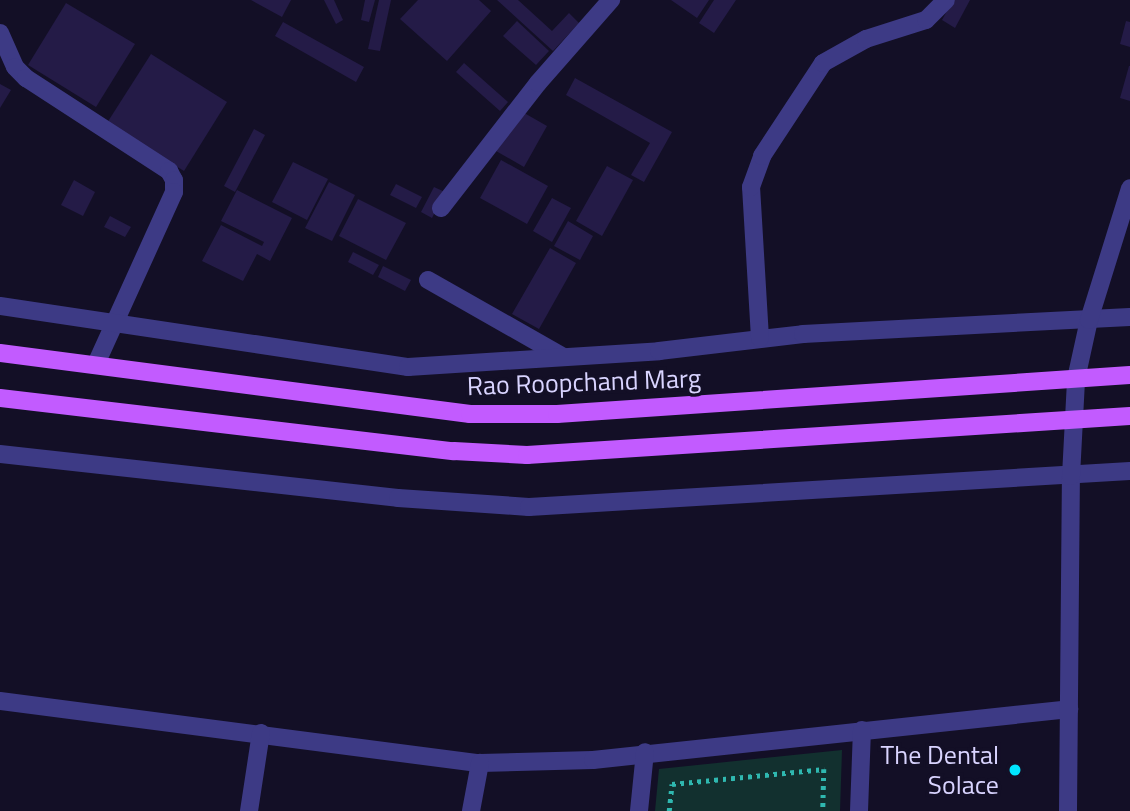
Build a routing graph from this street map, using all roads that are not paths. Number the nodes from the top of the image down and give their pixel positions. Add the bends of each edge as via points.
1 (611, 0) edge
2 (946, 0) edge
3 (0, 33) edge
4 (1130, 188) edge
5 (441, 208) dead end
6 (428, 280) dead end
7 (0, 306) edge
8 (1130, 317) edge
9 (1089, 320) junction
10 (115, 323) junction
11 (760, 338) junction
12 (0, 353) edge
13 (562, 356) junction
14 (96, 364) junction
15 (1130, 375) edge
16 (1076, 379) junction
17 (0, 398) edge
18 (1130, 416) edge
19 (1072, 421) junction
20 (0, 454) edge
21 (1130, 471) edge
22 (1071, 476) junction
23 (0, 701) edge
24 (1069, 709) junction
25 (862, 730) junction
26 (261, 733) junction
27 (645, 752) junction
28 (480, 763) junction
29 (249, 811) edge
30 (471, 811) edge
31 (639, 811) edge
32 (859, 811) edge
33 (1068, 811) edge

1 - 5 street via 538,83
2 - 11 street via 926,20 866,39 823,63 762,156 751,187
3 - 10 street via 15,67 26,78 169,171 174,180 174,192
4 - 9 street
6 - 13 street
7 - 10 street
8 - 9 street
9 - 11 street
9 - 16 street
10 - 13 street via 408,367
10 - 14 street
11 - 13 street via 659,351
12 - 14 main road, Rao Roopchand Marg
14 - 16 main road, Rao Roopchand Marg via 470,414 557,414
15 - 16 main road, Rao Roopchand Marg
16 - 19 street
17 - 19 main road via 454,451 527,455
18 - 19 main road
19 - 22 street
20 - 22 street via 398,498 529,507
21 - 22 street
22 - 24 street
23 - 26 street
24 - 25 street
24 - 33 street
25 - 27 street
25 - 32 street
26 - 28 street
26 - 29 street
27 - 28 street via 593,760
27 - 31 street
28 - 30 street

